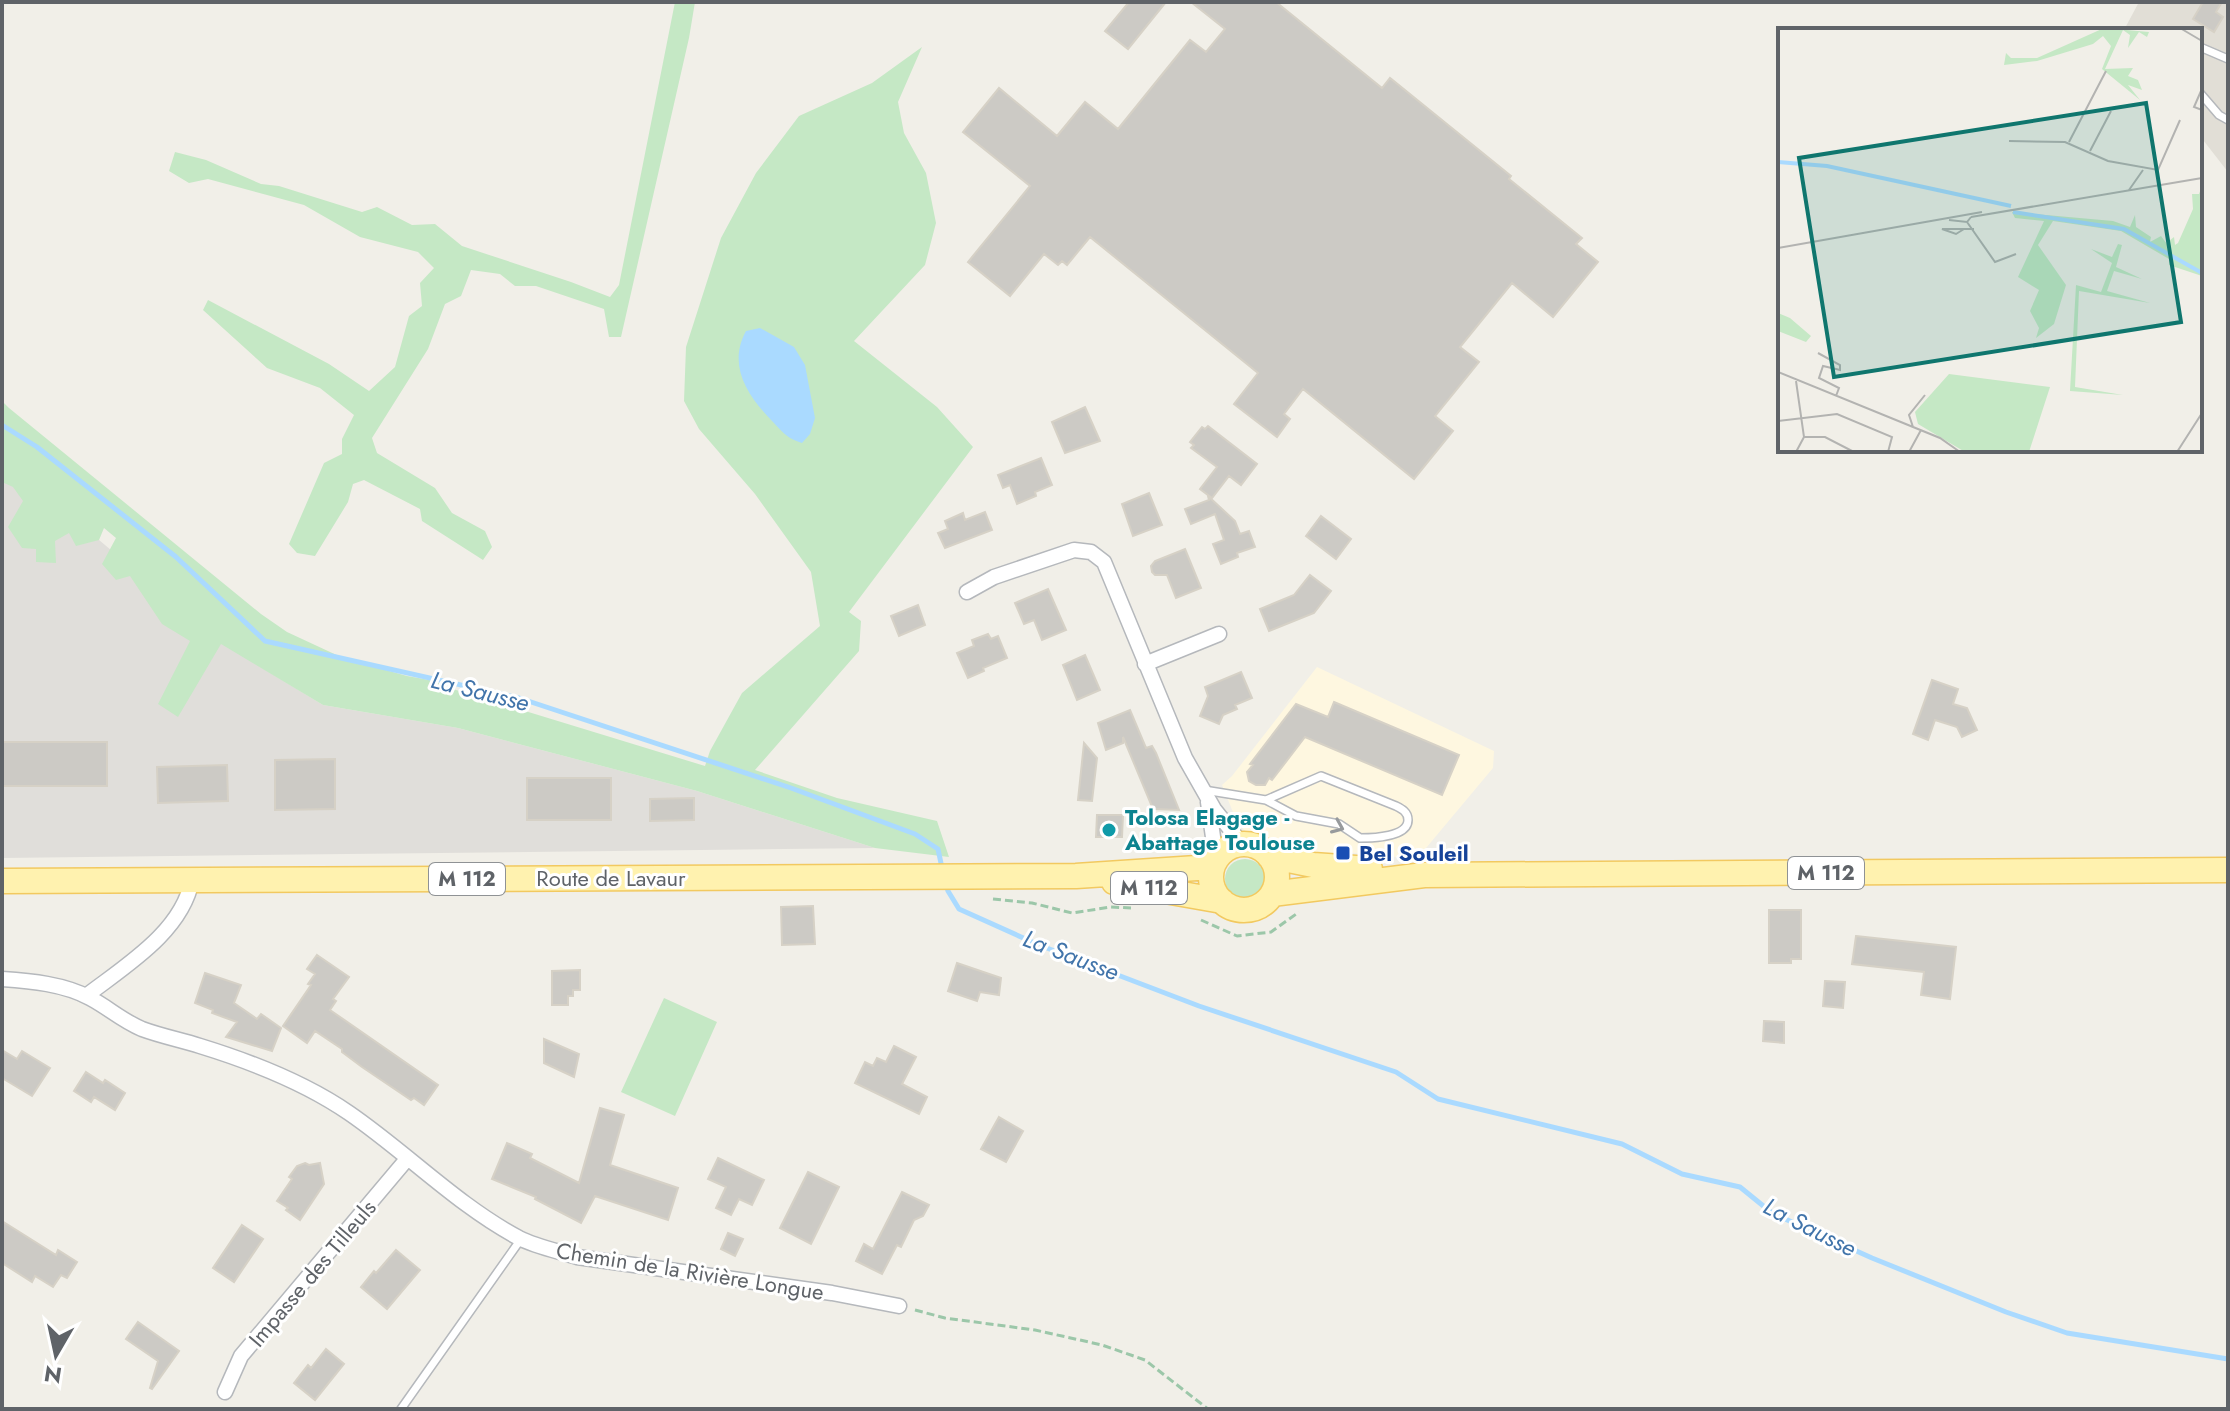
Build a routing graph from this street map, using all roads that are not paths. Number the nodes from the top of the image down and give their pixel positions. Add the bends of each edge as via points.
1 (2202, 48) edge
2 (2228, 59) edge
3 (2202, 95) edge
4 (2228, 120) edge
5 (967, 592) dead end
6 (1219, 634) dead end
7 (1145, 664) junction
8 (1204, 790) junction
9 (1266, 800) junction
10 (1242, 844) junction
11 (1269, 856) junction
12 (1214, 863) junction
13 (2228, 870) edge
14 (1424, 875) junction
15 (1076, 876) junction
16 (192, 880) junction
17 (2, 881) edge
18 (1272, 894) junction
19 (1222, 901) junction
20 (2, 979) edge
21 (86, 996) junction
22 (407, 1159) junction
23 (521, 1239) junction
24 (899, 1306) road end
25 (225, 1392) dead end
26 (401, 1409) edge

1 - 2 lane
3 - 4 lane
5 - 7 street via 994,577 1074,550 1091,552 1104,562
6 - 7 street
7 - 8 street
8 - 9 lane
8 - 10 street
8 - 12 street
9 -> 9 lane via 1296,816 1339,824 1360,838 1394,835 1408,826 1406,811 1321,776
10 - 11 main road
10 - 12 main road via 1223,851
11 - 14 main road, M 112
11 - 18 main road via 1277,874
12 - 15 main road, M 112
12 - 19 main road via 1212,886
13 - 14 main road, M 112
14 - 18 main road, M 112
15 - 16 main road, Route de Lavaur / M 112
15 - 19 main road, M 112
16 - 17 main road, Route de Lavaur / M 112
16 - 21 street via 184,905 148,949
18 - 19 main road via 1260,906 1244,910
20 - 21 street, Chemin de la Rivière Longue via 42,983
21 - 22 street, Chemin de la Rivière Longue via 135,1026 294,1081 345,1110
22 - 23 street, Chemin de la Rivière Longue
22 - 25 street, Impasse des Tilleuls via 241,1356
23 - 24 street, Chemin de la Rivière Longue via 577,1257
23 - 26 lane

